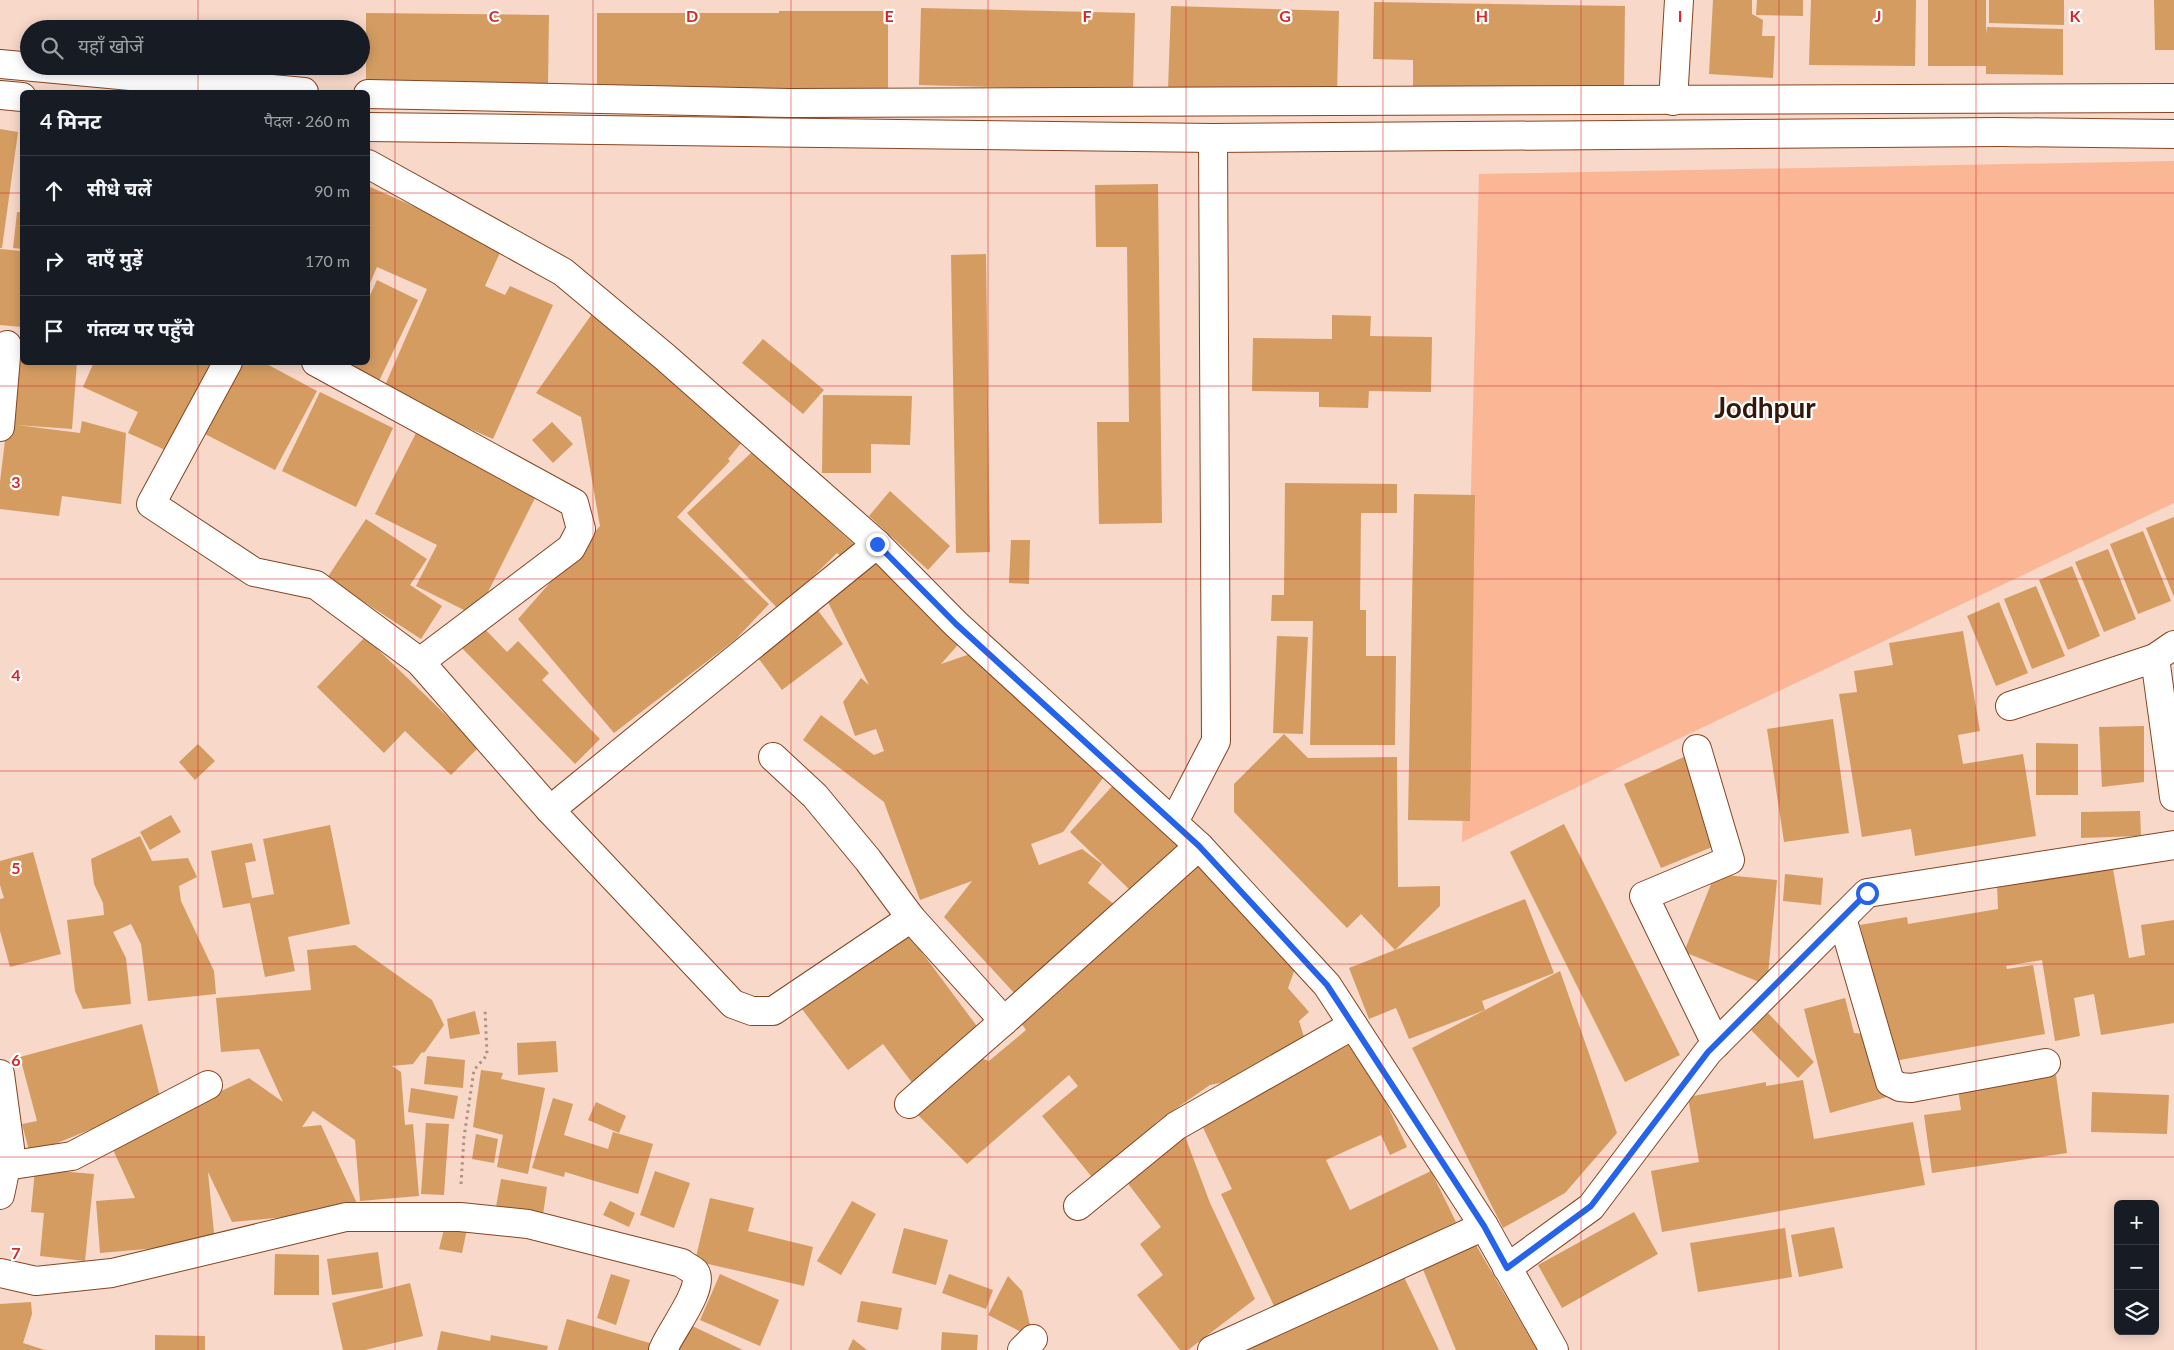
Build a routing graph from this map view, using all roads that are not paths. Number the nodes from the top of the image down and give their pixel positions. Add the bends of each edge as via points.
1 (1679, 0) edge
2 (0, 64) edge
3 (20, 66) edge
4 (119, 75) edge
5 (282, 90) edge
6 (370, 94) edge
7 (0, 95) edge
8 (20, 97) edge
9 (2174, 98) edge
10 (1673, 100) junction
11 (370, 127) edge
12 (2174, 134) edge
13 (1213, 138) junction
14 (370, 165) edge
15 (10, 345) edge
16 (226, 365) edge
17 (321, 365) edge
18 (0, 427) edge
19 (877, 544) junction
20 (2164, 652) edge
21 (420, 662) junction
22 (2010, 706) dead end
23 (1697, 749) dead end
24 (773, 757) dead end
25 (2174, 797) edge
26 (550, 810) junction
27 (1174, 822) junction
28 (2174, 845) edge
29 (1199, 846) junction
30 (911, 918) junction
31 (1842, 918) junction
32 (1004, 1021) junction
33 (1353, 1025) junction
34 (1716, 1044) junction
35 (2046, 1062) dead end
36 (0, 1074) edge
37 (208, 1085) dead end
38 (909, 1104) dead end
39 (6, 1166) junction
40 (0, 1195) edge
41 (1078, 1206) dead end
42 (1484, 1226) junction
43 (1507, 1268) junction
44 (0, 1273) edge
45 (663, 1350) edge
46 (1212, 1350) edge
47 (1554, 1350) edge

1 - 10 street
2 - 3 street
4 - 5 street
6 - 10 street via 790,102
7 - 8 street
9 - 10 street
11 - 13 street
12 - 13 street via 2000,132
13 - 27 street via 1216,741
14 - 19 street via 563,272 665,357
15 - 18 street
16 - 21 street via 151,504 254,572 316,585
17 - 21 street via 574,503 580,529 571,548
19 - 26 street
19 - 27 street via 956,624
20 - 22 street
20 - 25 street
21 - 26 street
23 - 34 street via 1730,860 1644,896
24 - 30 street via 815,796
26 - 30 street via 733,1004 752,1011 773,1011
27 - 29 street
28 - 31 street via 1867,893
29 - 32 street
29 - 33 street via 1327,985
30 - 32 street
31 - 34 street
31 - 35 street via 1890,1082 1911,1088
32 - 38 street
33 - 41 street via 1176,1126
33 - 42 street
34 - 43 street via 1591,1206
36 - 39 street via 10,1148
37 - 39 street via 72,1156
39 - 40 street
42 - 43 street
42 - 46 street
43 - 47 street
44 - 45 street via 36,1282 112,1273 346,1217 460,1217 528,1224 682,1263 695,1272 696,1292

